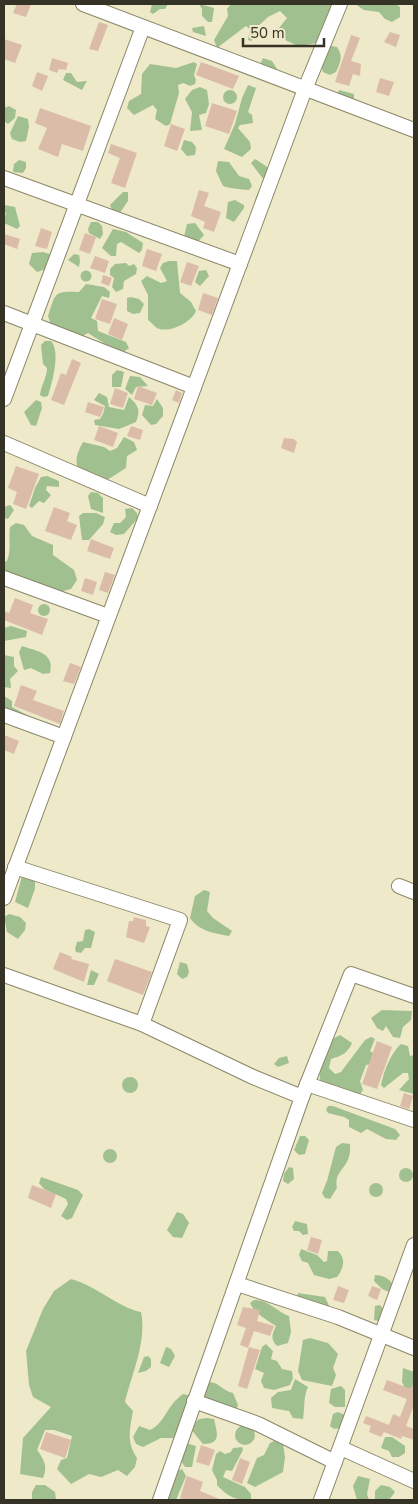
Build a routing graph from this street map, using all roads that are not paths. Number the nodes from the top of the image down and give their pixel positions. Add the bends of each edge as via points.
1 (82, 4) edge
2 (340, 4) edge
3 (144, 27) junction
4 (305, 89) junction
5 (414, 130) edge
6 (4, 178) edge
7 (78, 204) junction
8 (240, 264) junction
9 (4, 313) edge
10 (32, 323) junction
11 (194, 387) junction
12 (4, 399) edge
13 (4, 443) edge
14 (150, 506) junction
15 (4, 578) edge
16 (108, 616) junction
17 (4, 715) edge
18 (64, 737) junction
19 (15, 867) junction
20 (399, 886) dead end
21 (414, 892) edge
22 (4, 898) edge
23 (4, 975) edge
24 (414, 996) edge
25 (142, 1024) junction
26 (304, 1090) junction
27 (414, 1120) edge
28 (414, 1245) edge
29 (237, 1284) junction
30 (382, 1335) junction
31 (414, 1348) edge
32 (194, 1401) junction
33 (341, 1448) junction
34 (336, 1462) junction
35 (414, 1481) edge
36 (160, 1500) edge
37 (321, 1500) edge

1 - 3 street
2 - 4 street
3 - 4 street
3 - 7 street
4 - 5 street
4 - 8 street
6 - 7 street
7 - 8 street
7 - 10 street
8 - 11 street
9 - 10 street
10 - 11 street
10 - 12 street
11 - 14 street
13 - 14 street
14 - 16 street
15 - 16 street
16 - 18 street
17 - 18 street
18 - 19 street
19 - 22 street
19 - 25 street via 180,920
20 - 21 street
23 - 25 street
24 - 26 street via 351,974
25 - 26 street via 253,1078
26 - 27 street
26 - 29 street
28 - 30 street
29 - 30 street via 338,1316
29 - 32 street
30 - 31 street
30 - 33 street
32 - 34 street via 258,1424
32 - 36 street
33 - 34 street
33 - 35 street
34 - 37 street

